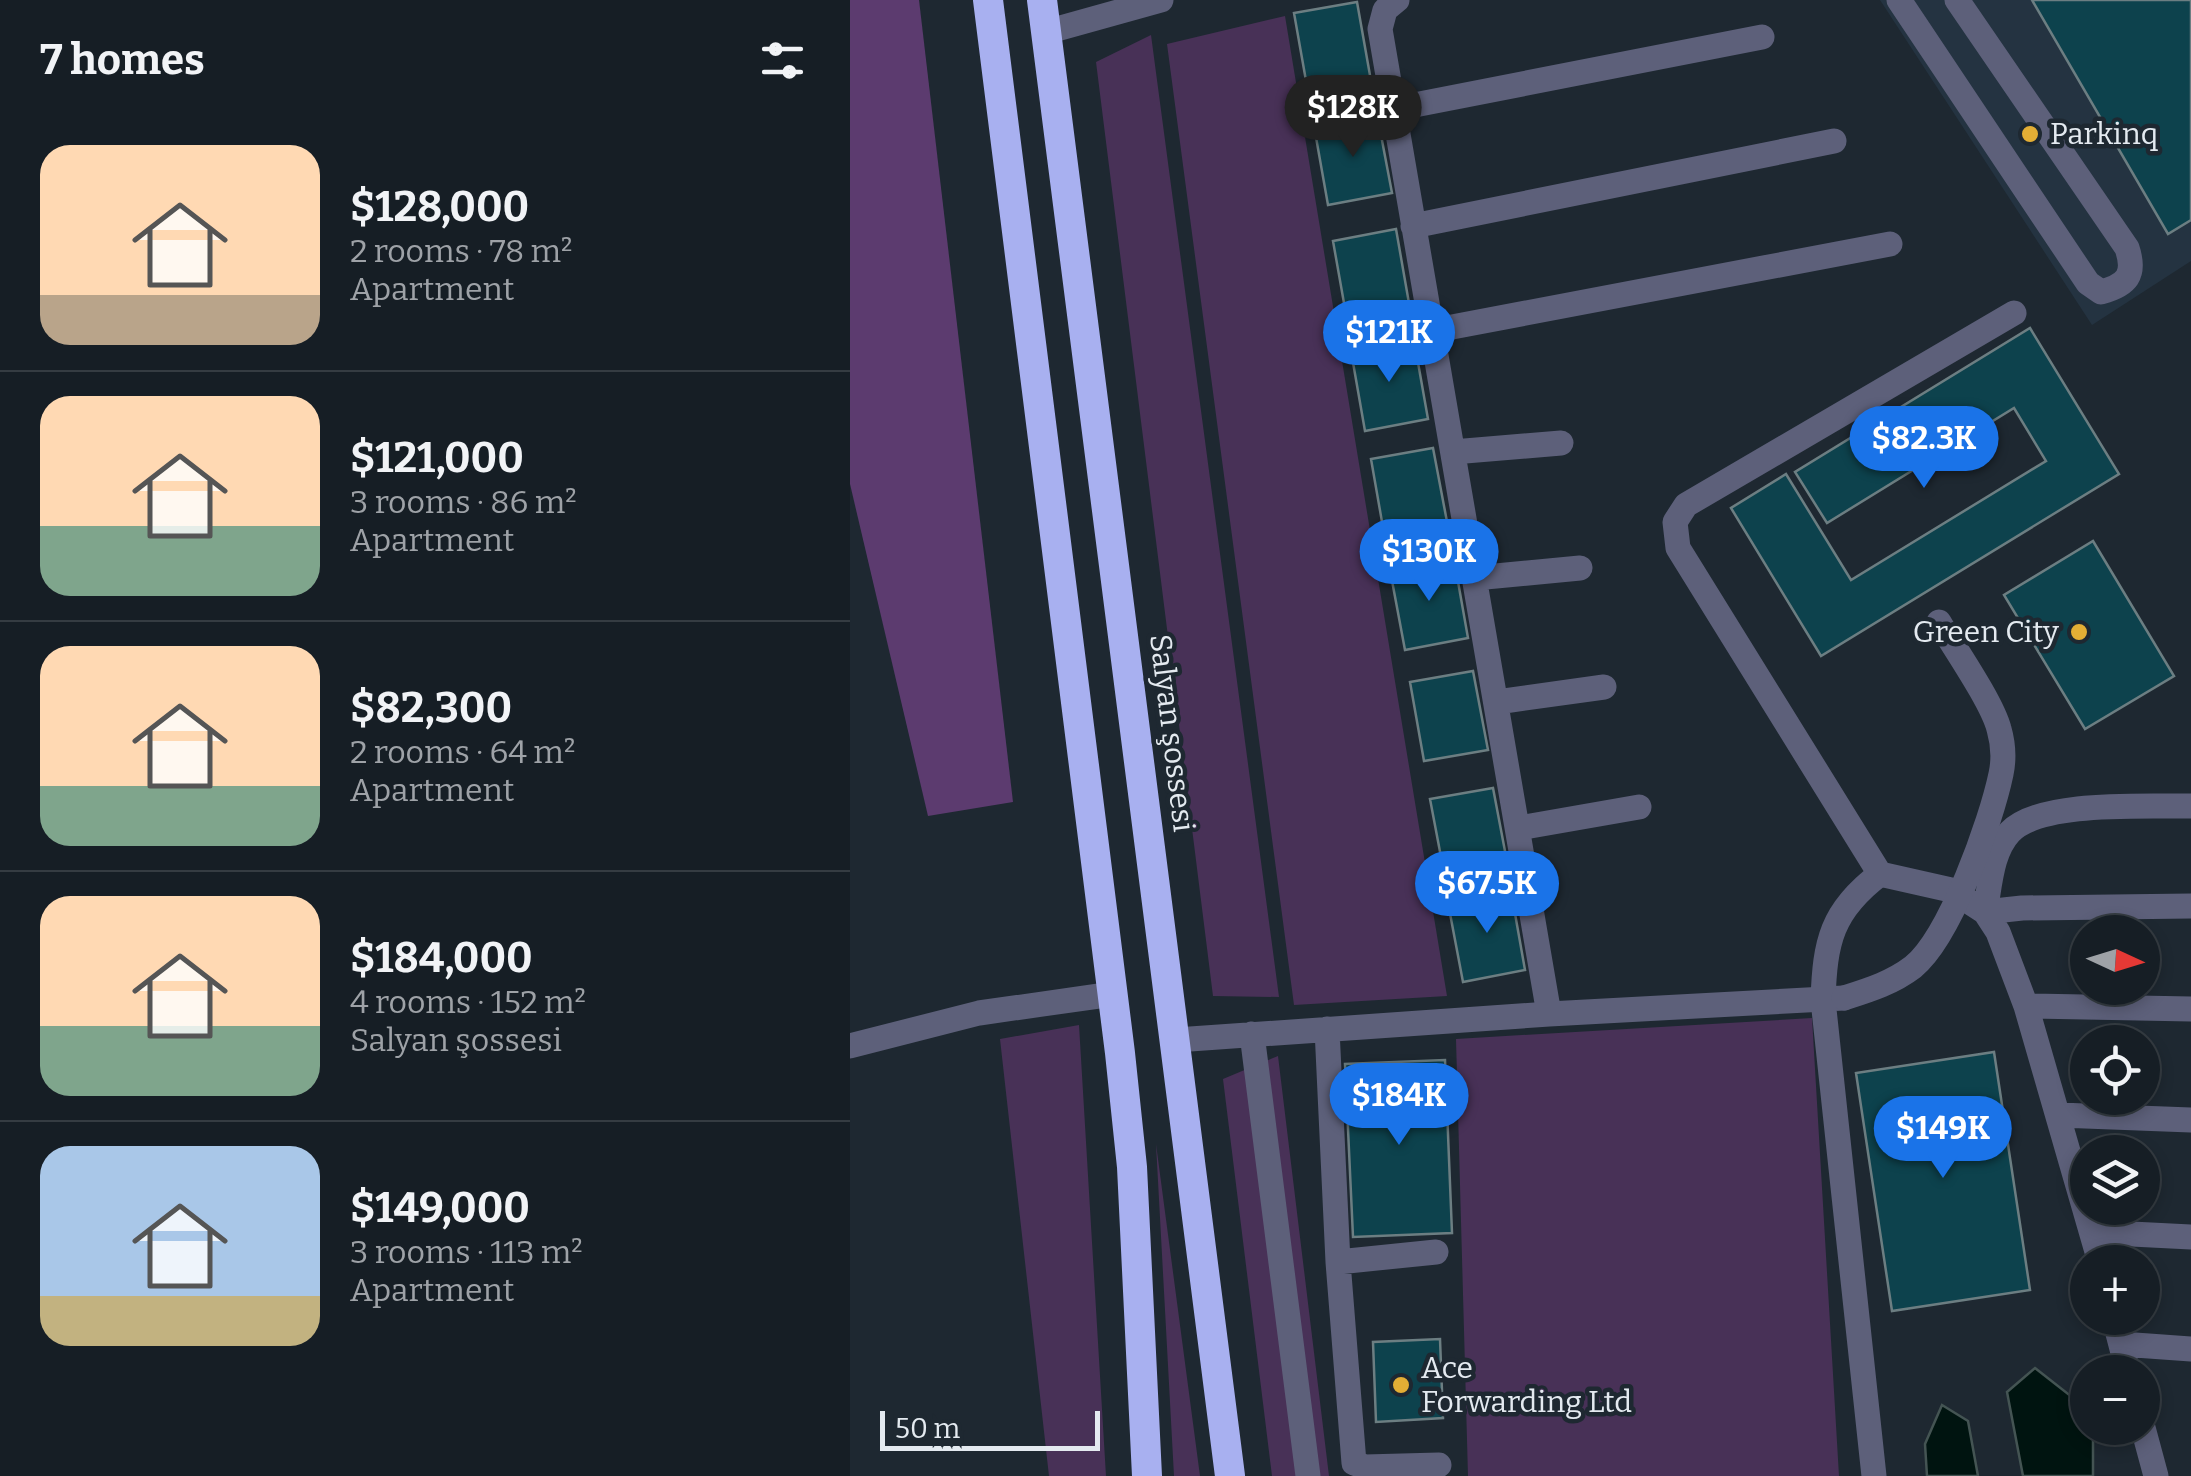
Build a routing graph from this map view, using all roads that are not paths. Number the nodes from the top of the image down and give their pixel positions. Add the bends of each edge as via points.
1 (988, 0) edge
2 (1042, 0) edge
3 (1161, 0) edge
4 (1398, 0) edge
5 (1899, 0) edge
6 (1956, 0) edge
7 (1046, 32) junction
8 (1762, 37) dead end
9 (1394, 110) junction
10 (1834, 141) dead end
11 (1413, 226) junction
12 (1890, 244) dead end
13 (2014, 313) dead end
14 (1431, 331) junction
15 (1561, 443) dead end
16 (1453, 452) junction
17 (1580, 568) dead end
18 (1475, 578) junction
19 (1939, 622) dead end
20 (1604, 687) dead end
21 (1497, 702) junction
22 (2191, 806) edge
23 (1639, 807) dead end
24 (1519, 828) junction
25 (1880, 874) junction
26 (2191, 906) edge
27 (1986, 912) junction
28 (1113, 994) junction
29 (1834, 999) junction
30 (2026, 1006) junction
31 (2191, 1009) edge
32 (1549, 1014) junction
33 (1327, 1029) junction
34 (1252, 1034) junction
35 (1176, 1040) junction
36 (850, 1046) edge
37 (2059, 1115) junction
38 (2191, 1120) edge
39 (2092, 1232) junction
40 (2191, 1237) edge
41 (2095, 1245) edge
42 (1436, 1252) dead end
43 (1338, 1262) junction
44 (2119, 1335) edge
45 (2121, 1344) junction
46 (2191, 1349) edge
47 (2124, 1355) edge
48 (2148, 1445) edge
49 (1438, 1465) dead end
50 (1147, 1476) edge
51 (1230, 1476) edge
52 (1308, 1476) edge
53 (1874, 1476) edge
54 (2156, 1476) edge

1 - 28 highway
2 - 7 highway, Salyan şossesi
3 - 7 lane
4 - 9 lane via 1385,10 1380,29
5 - 6 lane via 2088,283 2100,292 2118,288 2132,265 2127,248
7 - 35 highway, Salyan şossesi
8 - 9 lane
9 - 11 lane
10 - 11 lane
11 - 14 lane
12 - 14 lane
13 - 25 lane via 1686,505 1675,522 1678,548
14 - 16 lane
15 - 16 lane
16 - 18 lane
17 - 18 lane
18 - 21 lane
19 - 29 lane, bridge via 1999,726 2001,774 1942,931 1916,965 1883,986
20 - 21 lane
21 - 24 lane
22 - 27 lane via 2052,811 2026,820 2008,833 1994,860
23 - 24 lane
24 - 32 lane
25 - 27 lane via 1951,890
25 - 29 lane via 1841,911 1829,937
26 - 27 lane
27 - 30 lane
28 - 36 lane via 979,1013
28 - 50 highway via 1132,1168
29 - 32 lane
29 - 53 lane
30 - 31 lane
30 - 37 lane
32 - 33 lane
33 - 34 lane
33 - 43 lane
34 - 35 lane
34 - 52 lane
35 - 51 highway, Salyan şossesi
37 - 38 lane
37 - 39 lane
39 - 40 lane
39 - 41 lane
42 - 43 lane
43 - 49 lane via 1354,1464
44 - 45 lane
45 - 46 lane
45 - 47 lane
48 - 54 lane

